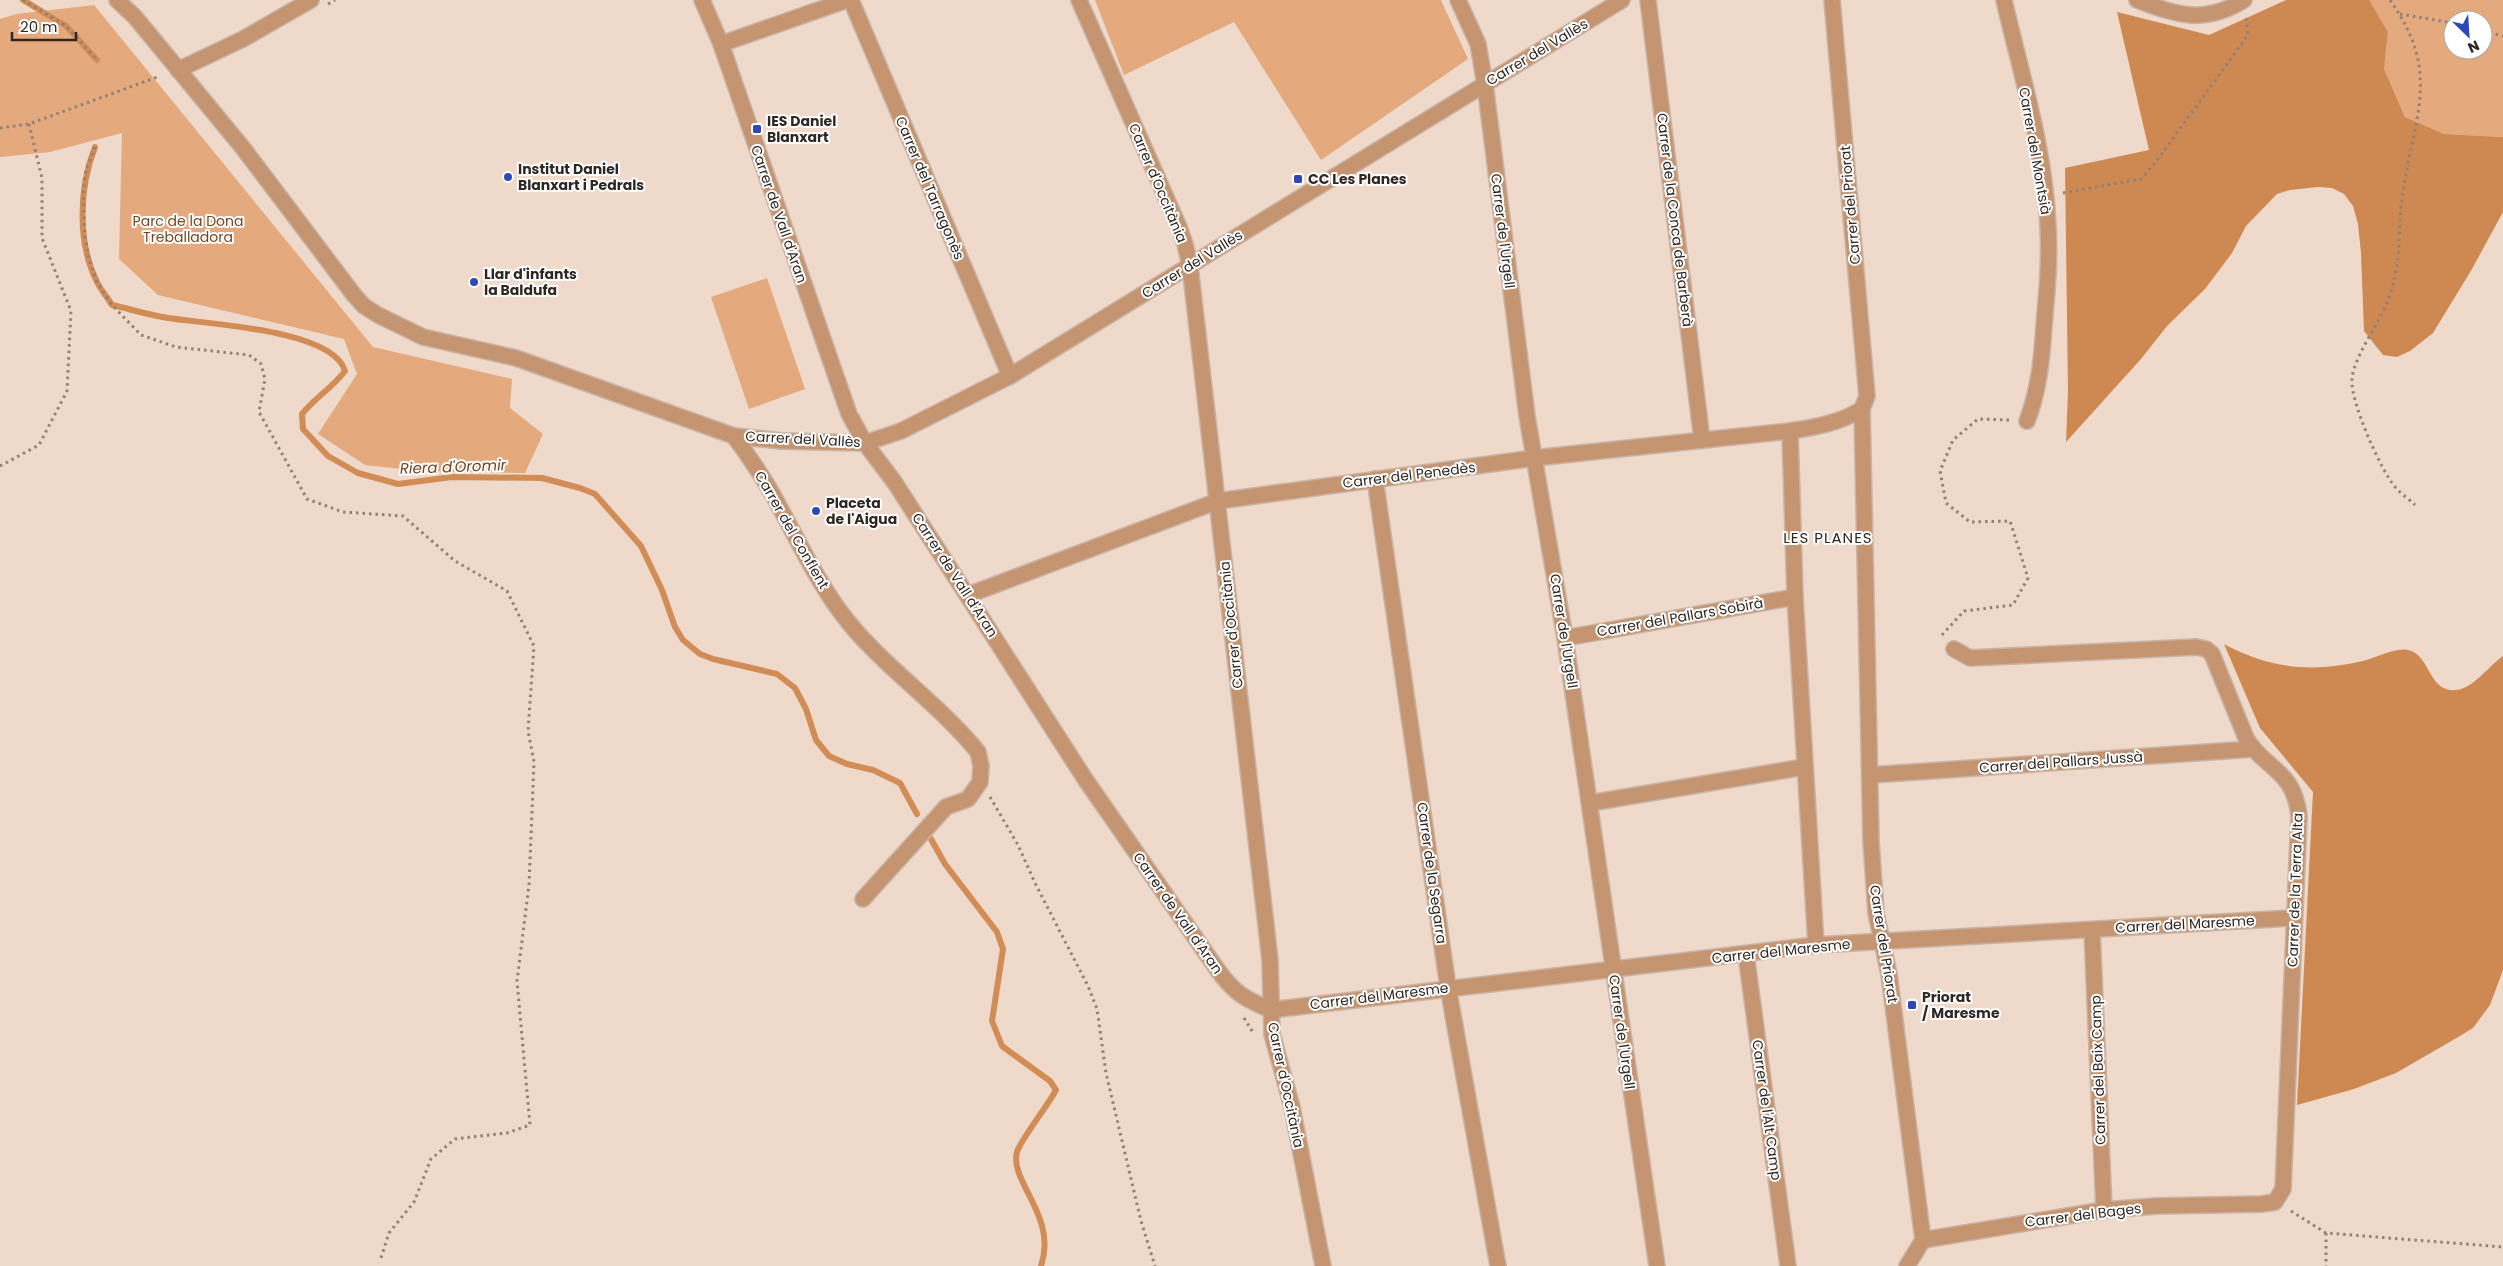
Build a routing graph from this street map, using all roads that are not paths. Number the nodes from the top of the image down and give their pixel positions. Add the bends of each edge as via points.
1 (117, 0) edge
2 (311, 0) edge
3 (702, 0) edge
4 (847, 0) edge
5 (851, 0) edge
6 (1079, 0) edge
7 (1458, 0) edge
8 (1622, 0) edge
9 (1648, 0) edge
10 (1832, 0) edge
11 (2004, 0) edge
12 (2138, 0) edge
13 (2243, 1) edge
14 (721, 44) junction
15 (178, 70) junction
16 (1485, 84) junction
17 (1190, 266) junction
18 (1010, 376) junction
19 (1862, 408) junction
20 (2028, 421) road end
21 (1790, 431) junction
22 (734, 436) junction
23 (1702, 440) junction
24 (866, 443) junction
25 (1534, 458) junction
26 (1375, 479) junction
27 (1218, 500) junction
28 (968, 595) junction
29 (1795, 597) junction
30 (1566, 638) junction
31 (1954, 649) dead end
32 (2253, 749) junction
33 (1804, 767) junction
34 (1870, 775) junction
35 (1590, 803) junction
36 (863, 899) dead end
37 (2293, 918) junction
38 (2092, 930) junction
39 (1883, 942) junction
40 (1816, 945) junction
41 (1746, 954) junction
42 (1613, 968) junction
43 (1448, 987) junction
44 (1271, 1010) junction
45 (2275, 1202) joint
46 (2104, 1210) junction
47 (1923, 1240) junction
48 (1323, 1266) edge
49 (1498, 1266) edge
50 (1657, 1266) edge
51 (1788, 1266) edge
52 (1907, 1266) edge

1 - 15 street via 135,16
2 - 15 street via 243,39
3 - 14 street, Carrer de Vall d'Aran
4 - 14 street
5 - 18 street, Carrer del Tarragonès
6 - 17 street, Carrer d'Occitània via 1179,227
7 - 16 street, Carrer de l'Urgell via 1478,44
8 - 16 street, Carrer del Vallès
9 - 23 street, Carrer de la Conca de Barberà
10 - 19 street, Carrer del Priorat via 1867,396
11 - 20 street, Carrer del Montsià via 2039,155 2048,226 2048,278 2037,397
12 - 13 street via 2164,11 2202,17
14 - 24 street, Carrer de Vall d'Aran via 846,405
15 - 22 street via 243,148 364,306 423,337 516,358
16 - 17 street, Carrer del Vallès
16 - 25 street, Carrer de l'Urgell
17 - 18 street, Carrer del Vallès
17 - 27 street, Carrer d'Occitània
18 - 24 street, Carrer del Vallès via 901,431
19 - 21 street, Carrer del Penedès via 1827,425
19 - 34 street, Carrer del Priorat
21 - 23 street, Carrer del Penedès
21 - 29 street
22 - 24 street, Carrer del Vallès
22 - 36 street, Carrer del Conflent via 764,480 811,567 848,622 978,752 980,782 968,799 946,807
23 - 25 street, Carrer del Penedès
24 - 28 street, Carrer de Vall d'Aran
25 - 26 street, Carrer del Penedès
25 - 30 street, Carrer de l'Urgell
26 - 27 street, Carrer del Penedès
26 - 43 street, Carrer de la Segarra
27 - 28 street, Carrer del Penedès
27 - 44 street, Carrer d'Occitània via 1270,960
28 - 44 street, Carrer de Vall d'Aran via 1085,780 1217,970 1243,998
29 - 30 street, Carrer del Pallars Sobirà
29 - 33 street
30 - 35 street, Carrer de l'Urgell
31 - 32 street, Carrer de la Terra Alta via 1970,658 2206,649 2217,663
32 - 34 street, Carrer del Pallars Jussà
32 - 37 street, Carrer de la Terra Alta via 2284,777 2298,802
33 - 35 street
33 - 40 street
34 - 39 street, Carrer del Priorat via 1876,912
35 - 42 street, Carrer de l'Urgell
37 - 38 street, Carrer del Maresme
37 - 45 street, Carrer de la Terra Alta via 2284,1189
38 - 39 street, Carrer del Maresme
38 - 46 street, Carrer del Baix Camp
39 - 40 street, Carrer del Maresme
39 - 47 street, Carrer del Priorat
40 - 41 street, Carrer del Maresme
41 - 42 street, Carrer del Maresme
41 - 51 street, Carrer de l'Alt Camp
42 - 43 street, Carrer del Maresme
42 - 50 street, Carrer de l'Urgell
43 - 44 street, Carrer del Maresme
43 - 49 street, Carrer de la Segarra
44 - 48 street, Carrer d'Occitània via 1272,1034 1292,1107
45 - 46 street, Carrer del Bages
46 - 47 street, Carrer del Bages
47 - 52 street

